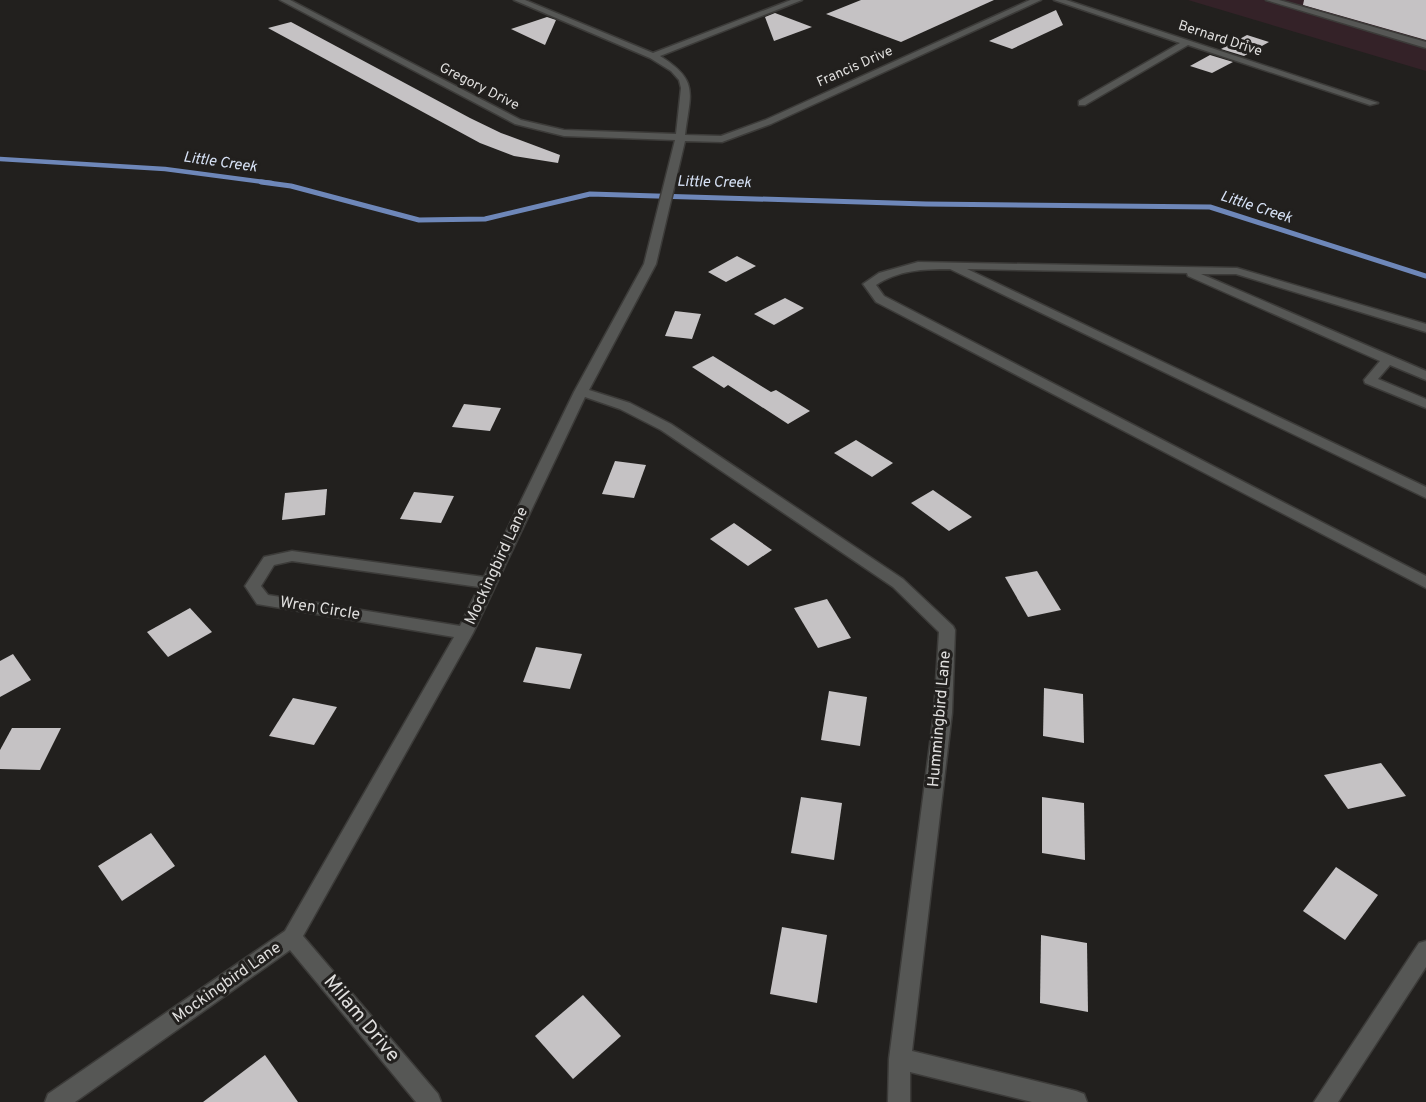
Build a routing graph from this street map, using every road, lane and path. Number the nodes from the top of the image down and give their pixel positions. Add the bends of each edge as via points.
1 (284, 0) edge
2 (518, 0) edge
3 (549, 0) edge
4 (798, 0) edge
5 (1037, 0) edge
6 (1058, 0) edge
7 (1270, 0) edge
8 (531, 6) junction
9 (1186, 43) junction
10 (1426, 45) edge
11 (653, 56) junction
12 (1373, 102) dead end
13 (1082, 103) dead end
14 (680, 139) junction
15 (949, 265) junction
16 (1184, 270) junction
17 (1426, 328) edge
18 (1388, 359) junction
19 (1426, 376) edge
20 (581, 392) junction
21 (1426, 404) edge
22 (1426, 493) edge
23 (488, 583) junction
24 (1426, 583) edge
25 (465, 633) junction
26 (292, 937) junction
27 (1426, 950) edge
28 (900, 1059) junction
29 (56, 1102) edge
30 (430, 1102) edge
31 (899, 1102) edge
32 (1076, 1102) edge
33 (1325, 1102) edge

1 - 14 street, Gregory Drive via 518,122 564,133
2 - 8 street, Mockingbird Lane
3 - 8 street
4 - 11 street
5 - 14 street, Francis Drive via 768,122 722,139
6 - 9 street, Bernard Drive
7 - 10 street
8 - 11 street, Mockingbird Lane
9 - 12 street, Bernard Drive
9 - 13 street
11 - 14 street, Mockingbird Lane via 674,69 686,88
14 - 20 street, Mockingbird Lane via 650,264
15 - 16 street
15 - 22 street
15 - 24 street via 918,264 883,275 869,284 880,298
16 - 17 street via 1237,271
16 - 18 street
18 - 19 street
18 - 21 street via 1370,380
20 - 23 street, Mockingbird Lane
20 - 28 street, Hummingbird Lane via 636,409 666,427 898,583 947,630 944,713
23 - 25 street, Mockingbird Lane
23 - 25 street, Wren Circle via 292,556 269,561 253,586 263,600
25 - 26 street, Mockingbird Lane
26 - 29 street, Mockingbird Lane
26 - 30 street, Milam Drive
27 - 33 street
28 - 31 street, Hummingbird Lane
28 - 32 street

